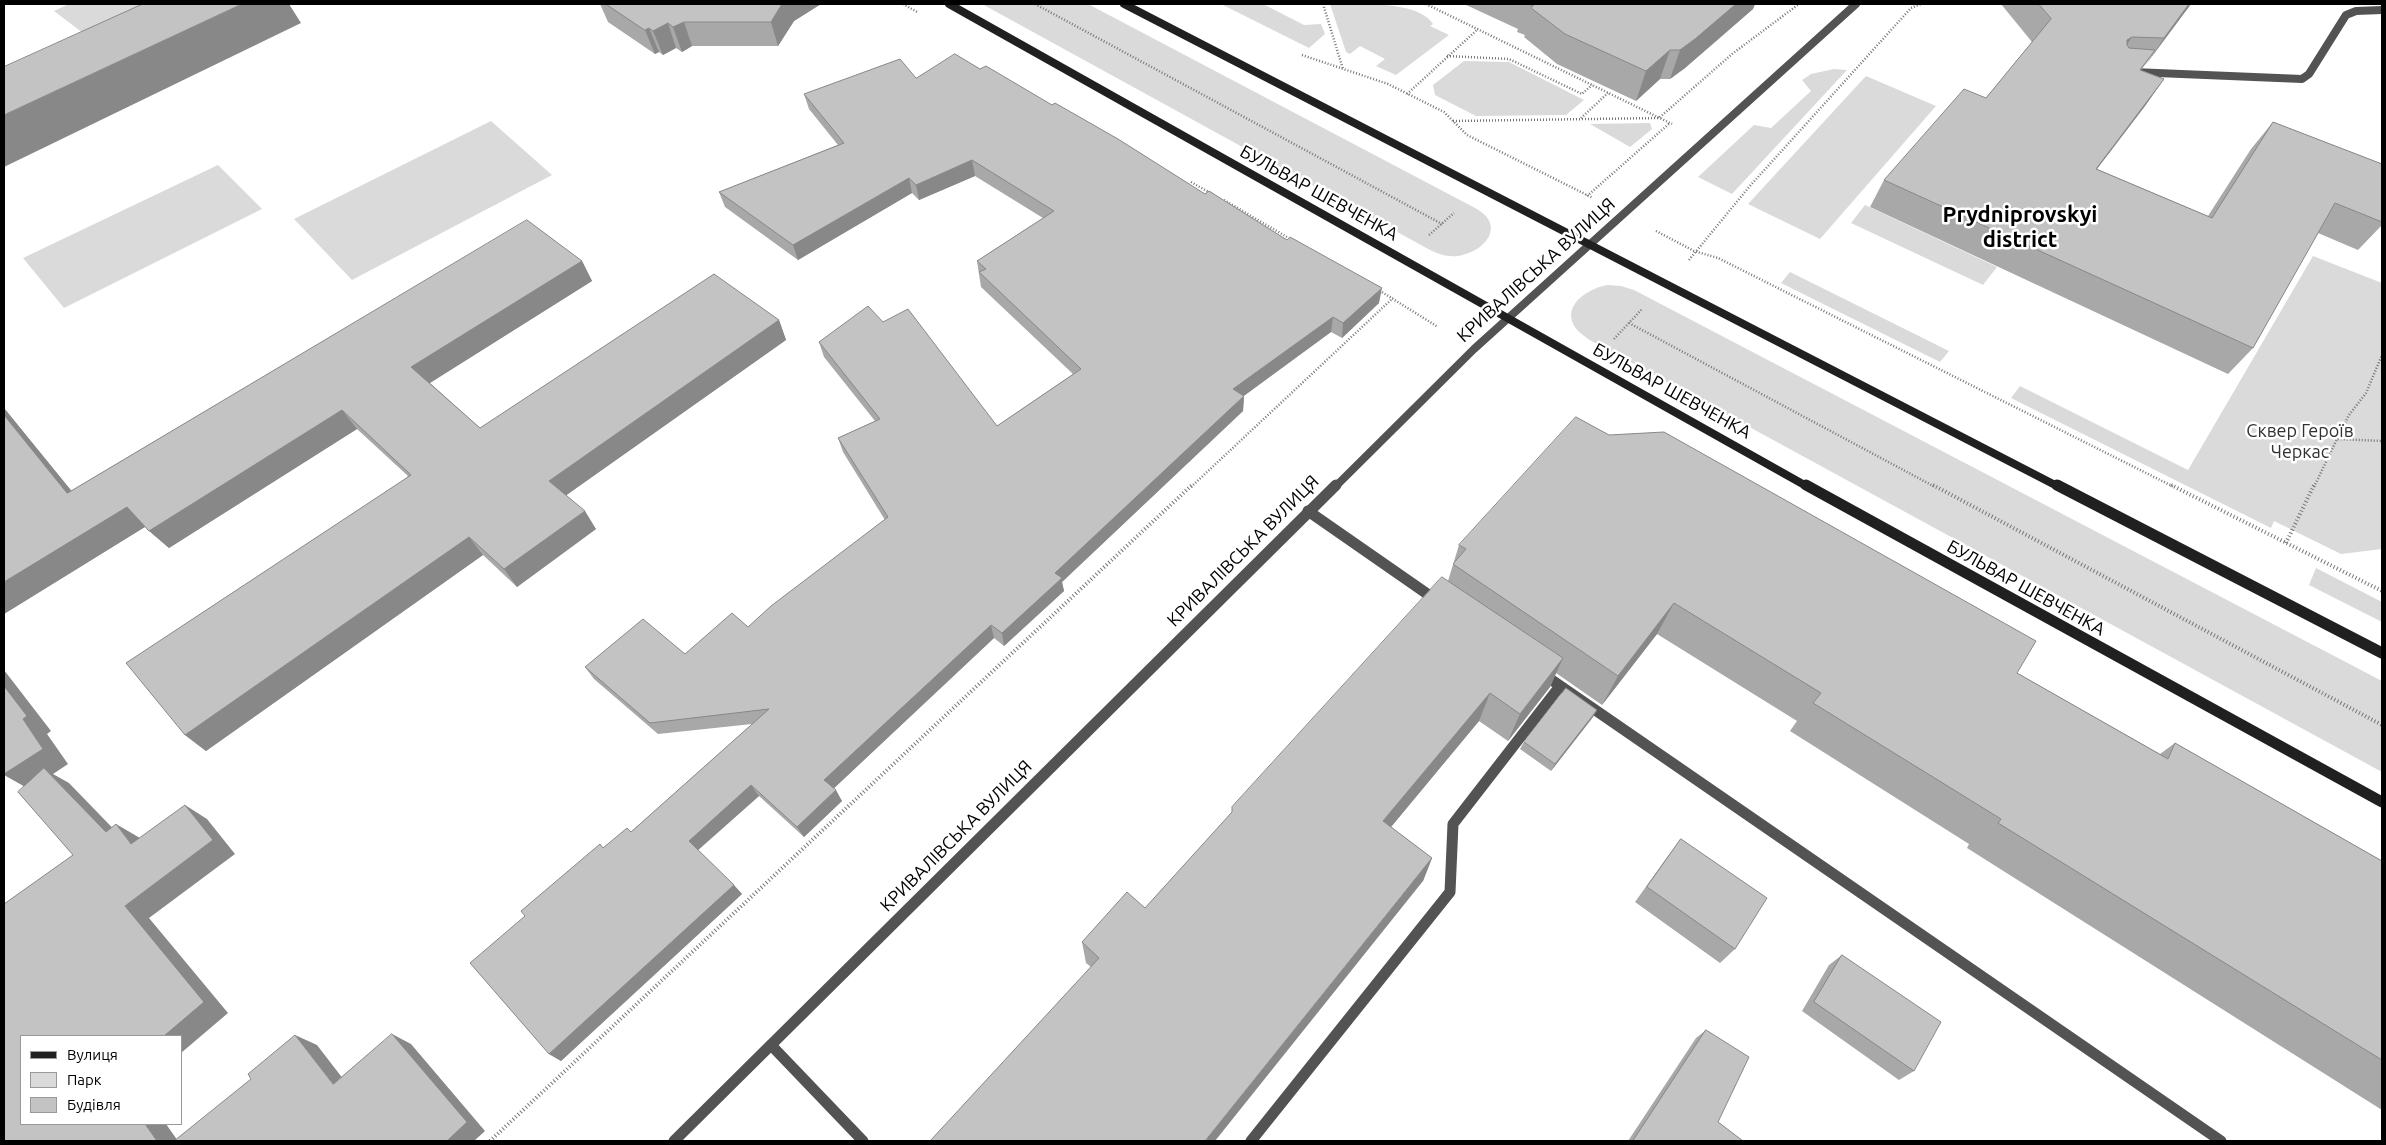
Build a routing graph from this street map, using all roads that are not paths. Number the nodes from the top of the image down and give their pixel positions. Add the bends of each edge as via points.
1 (948, 4) edge
2 (1124, 4) edge
3 (1855, 4) edge
4 (2382, 10) edge
5 (2123, 71) edge
6 (1589, 245) junction
7 (1508, 318) junction
8 (1308, 512) junction
9 (1446, 607) edge
10 (2382, 653) edge
11 (1536, 669) edge
12 (1560, 686) junction
13 (2382, 802) edge
14 (771, 1045) junction
15 (674, 1141) edge
16 (863, 1141) edge
17 (1251, 1141) edge
18 (2221, 1141) edge

1 - 7 main road, БУЛЬВАР ШЕВЧЕНКА
2 - 6 main road
3 - 6 street, КРИВАЛІВСЬКА ВУЛИЦЯ
4 - 5 street via 2346,15 2309,74 2302,79
6 - 7 street, КРИВАЛІВСЬКА ВУЛИЦЯ
6 - 10 main road
7 - 8 street, КРИВАЛІВСЬКА ВУЛИЦЯ
7 - 13 main road, БУЛЬВАР ШЕВЧЕНКА
8 - 9 street
8 - 14 street, КРИВАЛІВСЬКА ВУЛИЦЯ
11 - 12 street
12 - 17 street via 1452,824 1450,892
12 - 18 street
14 - 15 street, КРИВАЛІВСЬКА ВУЛИЦЯ
14 - 16 street

